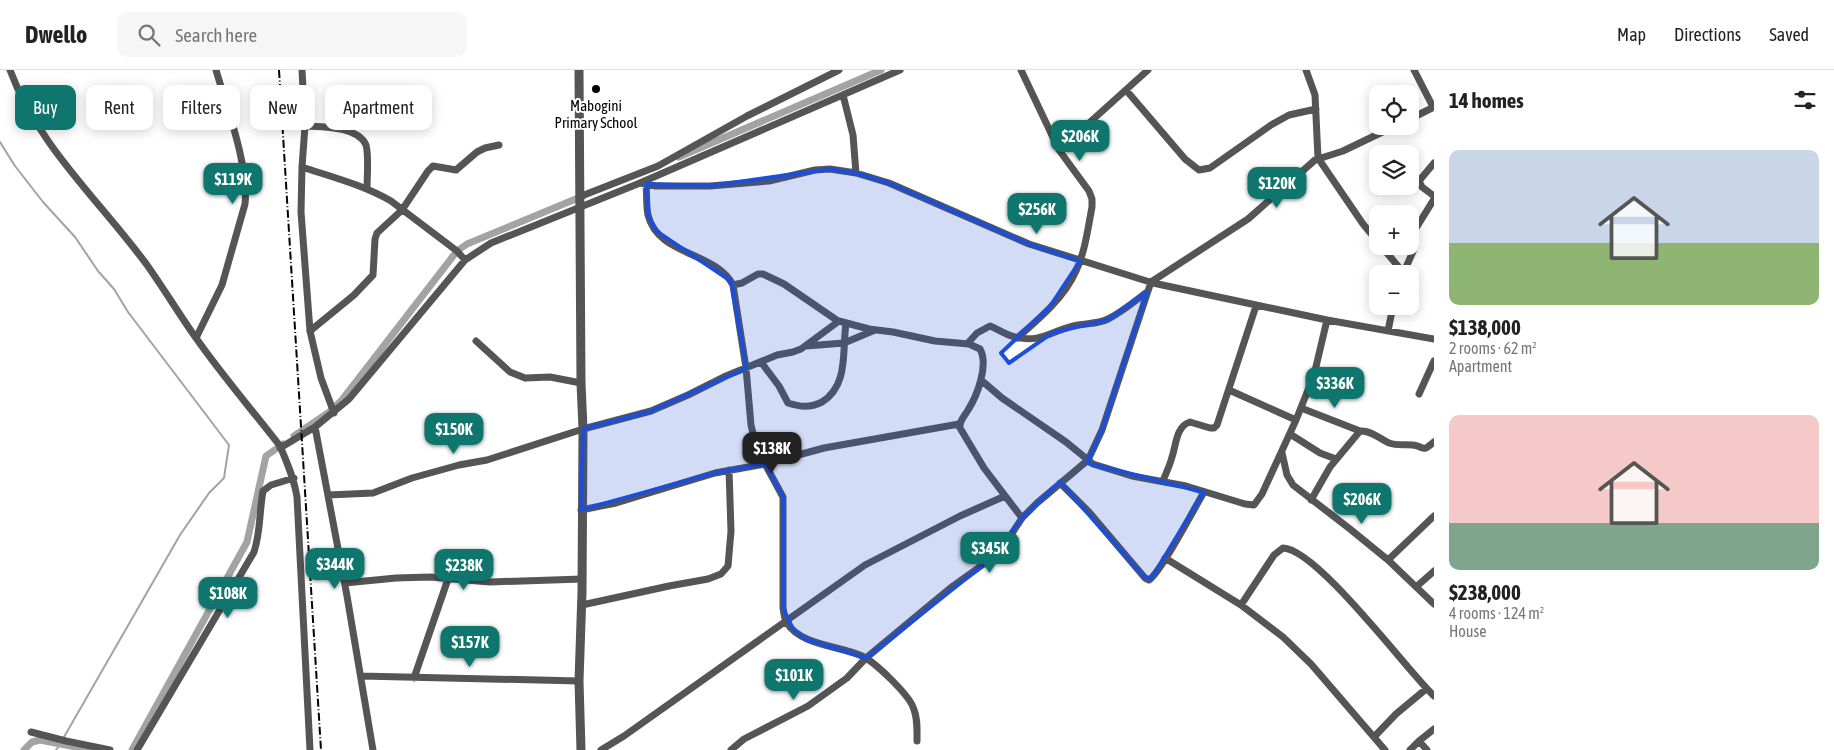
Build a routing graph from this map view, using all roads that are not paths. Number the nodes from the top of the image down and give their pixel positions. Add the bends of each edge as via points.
1 (10, 70) edge
2 (216, 70) edge
3 (302, 70) edge
4 (579, 70) edge
5 (839, 70) edge
6 (900, 70) edge
7 (1022, 70) edge
8 (1148, 70) edge
9 (1306, 70) edge
10 (1414, 70) edge
11 (303, 85) edge
12 (1126, 90) junction
13 (843, 95) junction
14 (1433, 107) edge
15 (1316, 109) junction
16 (1419, 114) edge
17 (315, 126) edge
18 (305, 130) edge
19 (1376, 135) edge
20 (499, 145) dead end
21 (1059, 150) junction
22 (1318, 158) junction
23 (1434, 163) edge
24 (302, 167) junction
25 (856, 173) junction
26 (644, 183) junction
27 (367, 189) junction
28 (579, 197) junction
29 (1434, 198) edge
30 (579, 208) junction
31 (402, 210) junction
32 (1369, 231) edge
33 (1388, 255) edge
34 (466, 260) junction
35 (1080, 261) junction
36 (1396, 265) edge
37 (1407, 265) edge
38 (1151, 282) junction
39 (733, 285) junction
40 (1148, 292) junction
41 (1256, 306) junction
42 (1391, 315) edge
43 (1327, 320) junction
44 (838, 321) junction
45 (846, 323) junction
46 (875, 330) junction
47 (310, 331) junction
48 (1388, 331) junction
49 (196, 338) junction
50 (1017, 338) junction
51 (1434, 339) edge
52 (476, 341) dead end
53 (844, 343) junction
54 (967, 344) junction
55 (804, 346) junction
56 (1434, 361) edge
57 (761, 362) junction
58 (746, 368) junction
59 (981, 380) junction
60 (581, 384) junction
61 (1229, 390) junction
62 (1419, 394) dead end
63 (1301, 408) junction
64 (333, 409) junction
65 (1296, 420) junction
66 (959, 424) junction
67 (315, 427) junction
68 (583, 429) junction
69 (1360, 431) junction
70 (1290, 434) junction
71 (1434, 442) edge
72 (280, 448) junction
73 (1282, 452) junction
74 (1336, 459) junction
75 (1088, 460) junction
76 (765, 464) junction
77 (729, 470) junction
78 (294, 478) junction
79 (1163, 481) junction
80 (1060, 483) junction
81 (1204, 492) junction
82 (328, 494) junction
83 (1005, 496) junction
84 (1311, 500) junction
85 (582, 510) junction
86 (1434, 516) edge
87 (1022, 518) junction
88 (1165, 558) junction
89 (1388, 560) junction
90 (1434, 571) edge
91 (448, 579) junction
92 (582, 579) junction
93 (345, 583) junction
94 (1416, 587) junction
95 (1434, 604) edge
96 (582, 605) junction
97 (1241, 605) junction
98 (786, 622) junction
99 (866, 658) junction
100 (361, 676) junction
101 (414, 678) junction
102 (579, 680) junction
103 (1426, 689) junction
104 (1434, 696) edge
105 (1434, 730) edge
106 (31, 732) dead end
107 (1374, 738) junction
108 (66, 741) junction
109 (917, 741) dead end
110 (1419, 741) junction
111 (65, 750) edge
112 (110, 750) edge
113 (137, 750) edge
114 (310, 750) edge
115 (373, 750) edge
116 (581, 750) edge
117 (601, 750) edge
118 (731, 750) edge
119 (1385, 750) edge
120 (1410, 750) edge
121 (1427, 750) edge

1 - 49 street via 34,121 147,265
2 - 49 street via 246,191 222,285
3 - 11 street
4 - 28 street
5 - 28 street via 658,166
6 - 13 street
7 - 21 street
8 - 12 street
9 - 15 street via 1315,94
10 - 14 street
12 - 15 street via 1185,160 1199,170 1210,168 1289,115
12 - 21 street
13 - 25 street via 853,135
13 - 26 street
14 - 16 street
15 - 22 street
17 - 27 street via 358,136 366,147
18 - 24 street
19 - 22 street via 1343,151
20 - 31 street via 477,152 456,170 439,166 431,168
21 - 35 street via 1092,200
22 - 32 street
22 - 38 street via 1244,222
23 - 29 street via 1419,181
24 - 27 street
24 - 47 street via 301,212
25 - 26 street via 815,170 769,180 710,186
25 - 35 street via 889,183 1029,244
26 - 30 street
26 - 39 street via 648,216 656,231 666,242 715,267
27 - 31 street
28 - 30 street
29 - 37 street via 1413,233 1415,248
30 - 34 street via 491,243
30 - 60 street
31 - 34 street
31 - 47 street via 376,233 373,275
33 - 36 street
34 - 64 street via 349,399
35 - 38 street
35 - 50 street via 1071,280 1049,308
38 - 40 street
38 - 41 street
39 - 44 street via 763,274 784,284
39 - 58 street
40 - 50 street via 1109,319 1096,324 1079,325 1042,338
40 - 75 street via 1102,430
41 - 43 street
41 - 61 street
42 - 48 street
43 - 48 street
43 - 63 street via 1314,375
44 - 45 street
44 - 55 street
45 - 46 street
45 - 53 street
46 - 53 street
46 - 54 street
47 - 64 street via 321,378
48 - 51 street
49 - 72 street
50 - 54 street via 990,326
52 - 60 street via 510,372 525,378 550,377
53 - 55 street
53 - 57 street via 839,384 816,405 800,407 788,403
54 - 59 street via 981,350
55 - 57 street
56 - 62 street
57 - 58 street
58 - 68 street via 651,411
58 - 76 street via 751,424
59 - 66 street
59 - 75 street
60 - 68 street
61 - 65 street
61 - 79 street via 1216,427 1190,422 1182,427
63 - 65 street
63 - 69 street
64 - 67 street
65 - 70 street
66 - 76 street via 824,448
66 - 83 street via 963,435
67 - 72 street
67 - 82 street
68 - 82 street via 487,460 412,478 373,493
68 - 85 street
69 - 71 street via 1390,443 1421,449
69 - 74 street
70 - 73 street
70 - 74 street
72 - 78 street
73 - 81 street via 1254,505
73 - 84 street via 1289,481
74 - 84 street
75 - 79 street via 1132,476
75 - 80 street
76 - 77 street
76 - 98 street via 783,497 782,608
77 - 85 street
77 - 96 street via 731,531 725,571 716,577
78 - 113 street via 263,491 259,537 254,552
78 - 114 street via 302,570
79 - 81 street
80 - 87 street
80 - 88 street via 1145,578 1151,579
81 - 88 street
82 - 93 street
83 - 87 street
83 - 98 street via 865,565
84 - 89 street
85 - 92 street
86 - 89 street
87 - 99 street via 992,558
88 - 97 street
89 - 94 street
90 - 94 street
91 - 92 street via 490,582
91 - 93 street via 396,578
91 - 101 street
92 - 96 street
93 - 100 street
94 - 95 street
96 - 102 street
97 - 103 street via 1274,555 1288,548 1313,564 1337,586
97 - 107 street via 1298,650
98 - 99 street via 805,639
98 - 117 street
99 - 109 street via 902,691 913,706
99 - 118 street via 847,678 816,701 744,739
100 - 101 street
100 - 115 street
101 - 102 street
102 - 116 street
103 - 104 street
103 - 107 street
105 - 110 street
106 - 108 street
107 - 119 street
108 - 111 street
108 - 112 street
110 - 120 street
110 - 121 street

